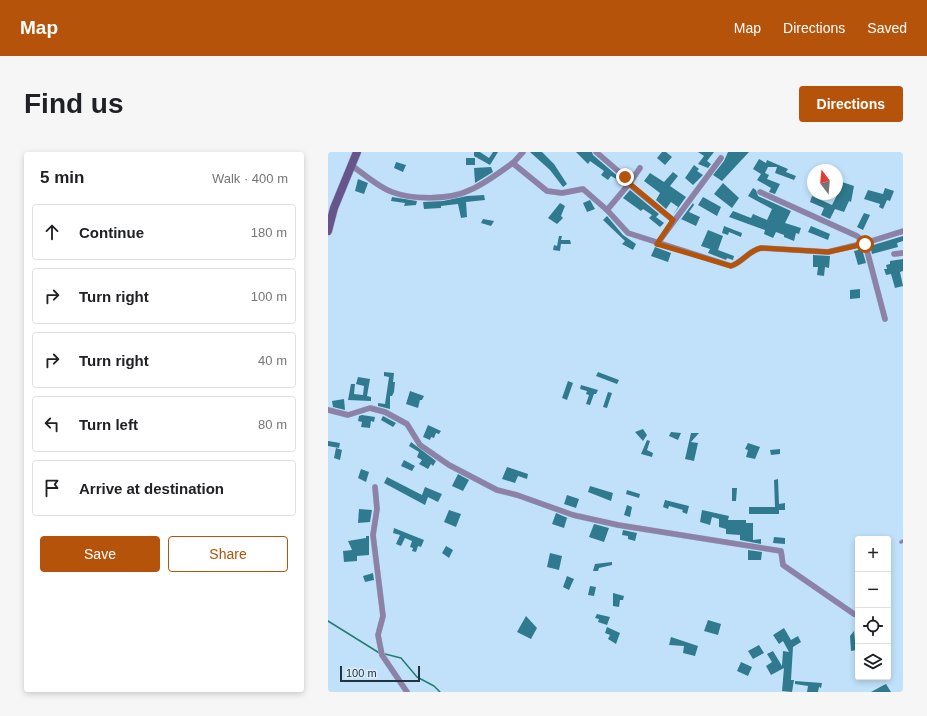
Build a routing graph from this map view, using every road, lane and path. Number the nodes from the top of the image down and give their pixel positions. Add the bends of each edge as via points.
1 (357, 152) edge
2 (523, 152) edge
3 (596, 152) edge
4 (721, 158) dead end
5 (514, 162) junction
6 (351, 165) junction
7 (640, 168) dead end
8 (630, 184) junction
9 (760, 192) dead end
10 (607, 210) junction
11 (673, 220) junction
12 (328, 231) edge
13 (903, 231) edge
14 (657, 244) junction
15 (865, 244) junction
16 (903, 253) edge
17 (894, 254) dead end
18 (885, 319) dead end
19 (328, 410) edge
20 (375, 487) dead end
21 (855, 613) edge
22 (407, 692) edge

1 - 6 street
2 - 5 street
3 - 8 street
4 - 11 street
5 - 6 street via 469,191 441,197 416,198 392,192
5 - 10 street via 548,191 562,193 583,189
6 - 12 street
7 - 8 street
8 - 10 street
8 - 11 street
9 - 15 street via 857,236
10 - 14 street via 628,234
11 - 14 street
13 - 15 street
14 - 15 street via 731,266 738,264 752,250 761,248 828,252
15 - 18 street
16 - 17 street
19 - 21 street via 348,415 370,408 385,412 407,424 420,445 449,465 497,490 573,515 618,525 781,551 784,565
20 - 22 street via 377,509 373,535 383,616 379,630 380,646 382,655

